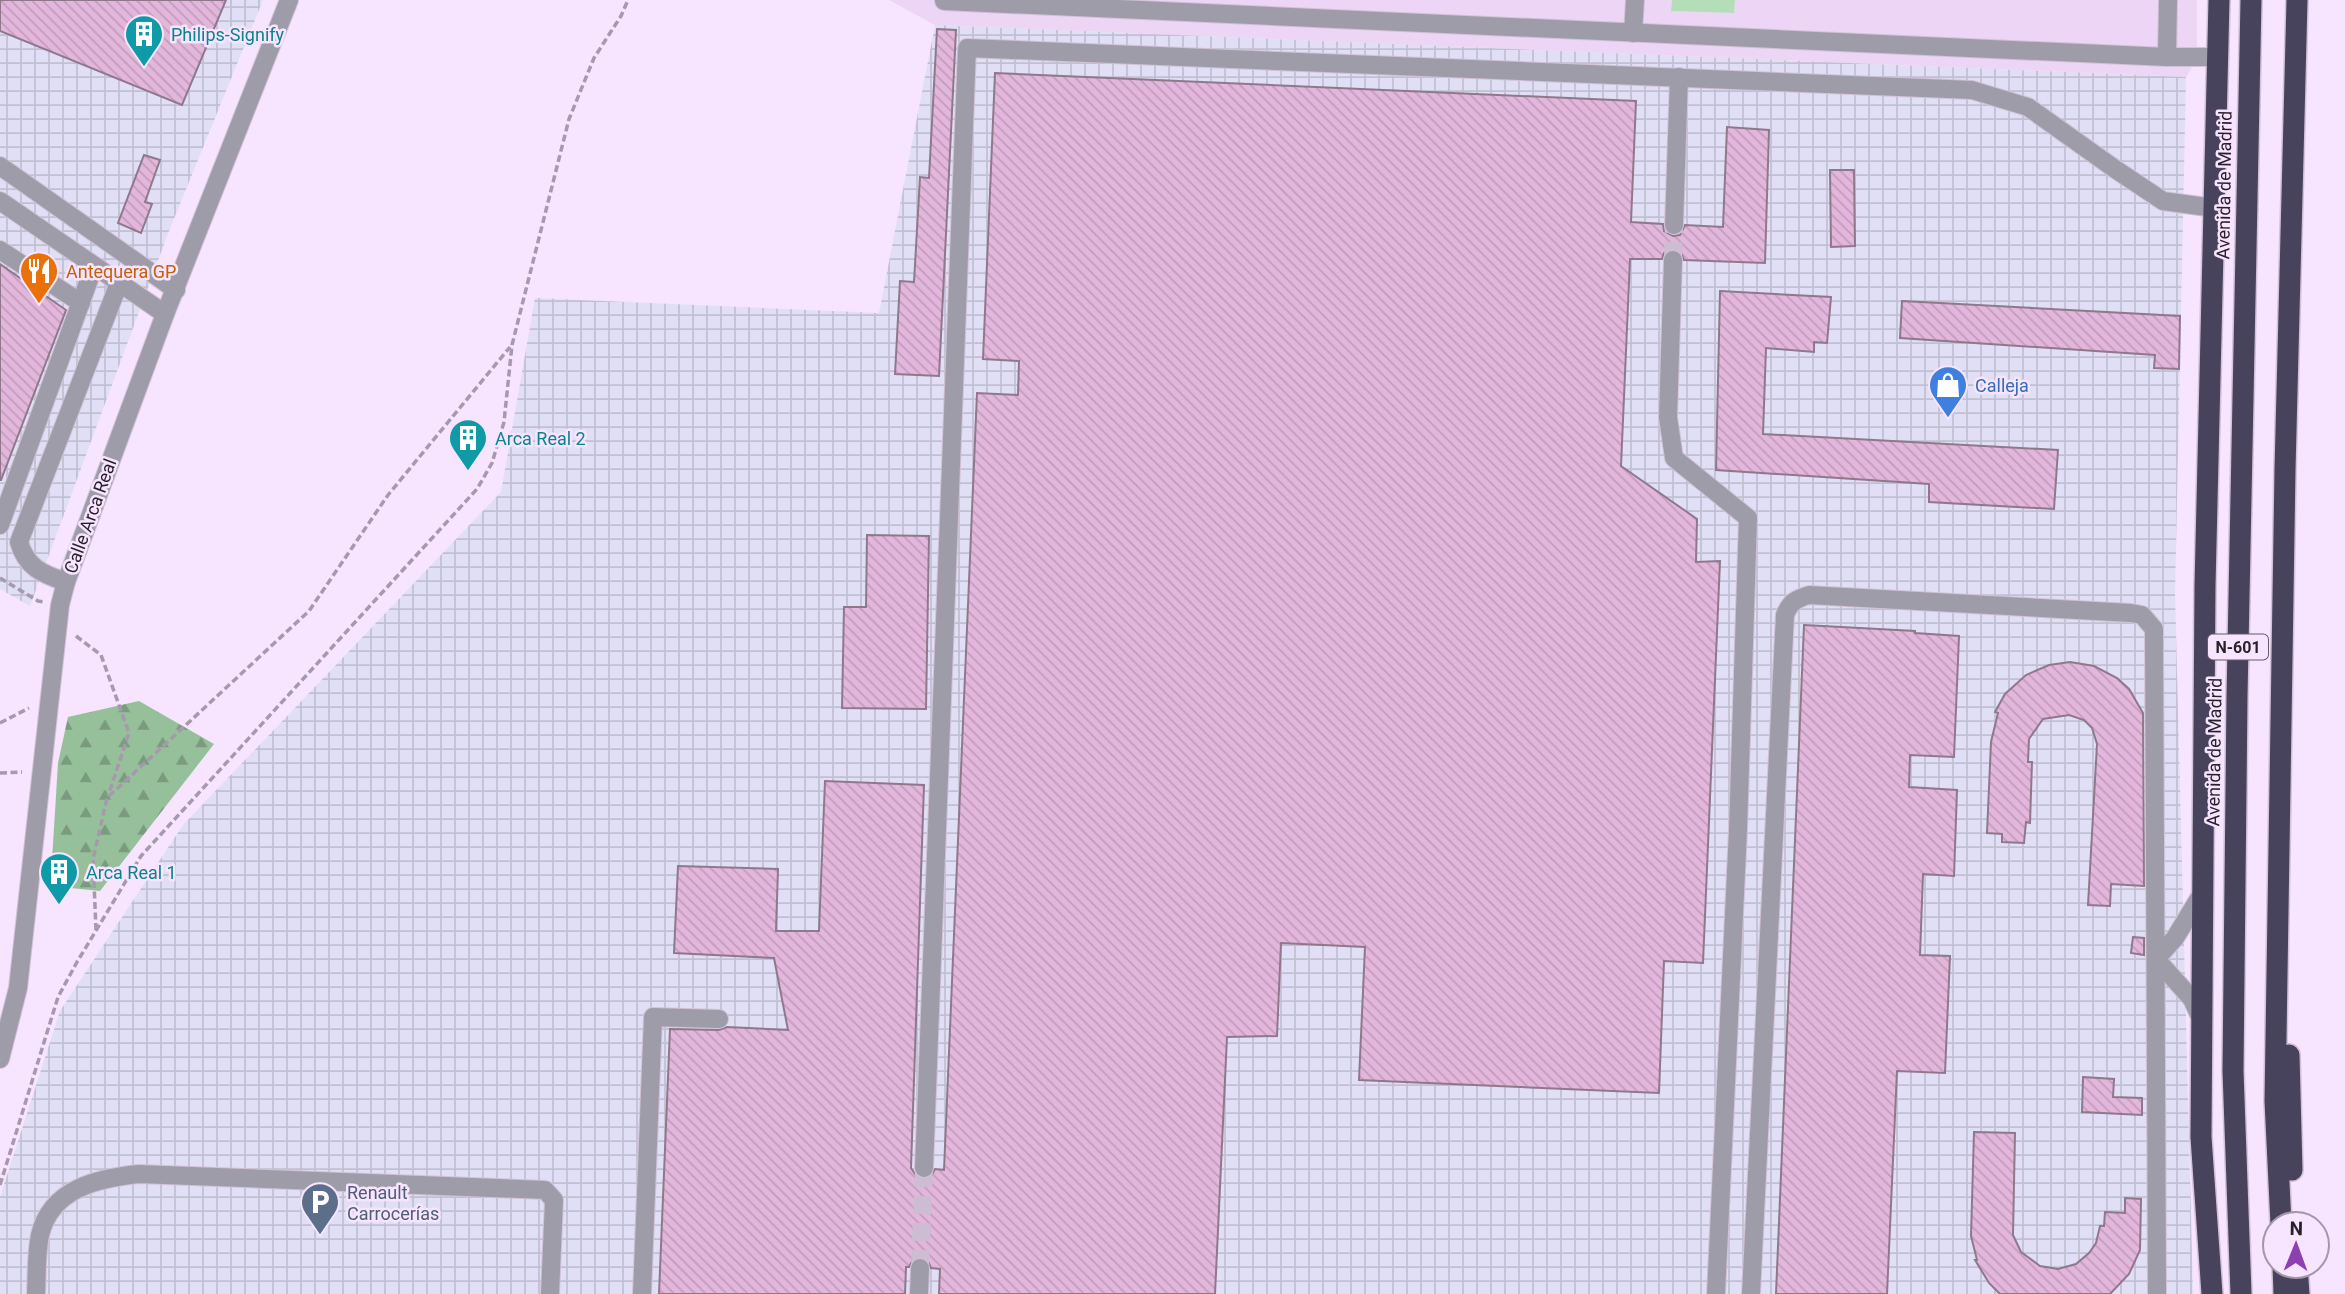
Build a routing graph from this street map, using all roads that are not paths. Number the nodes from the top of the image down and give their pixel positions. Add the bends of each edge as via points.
1 (289, 0) edge
2 (1635, 0) edge
3 (2168, 0) edge
4 (2219, 0) edge
5 (2251, 0) edge
6 (2297, 0) edge
7 (944, 1) edge
8 (1633, 33) junction
9 (2167, 57) junction
10 (2217, 57) junction
11 (1679, 77) junction
12 (0, 166) edge
13 (0, 201) edge
14 (2214, 208) junction
15 (1674, 225) tunnel mouth
16 (0, 250) edge
17 (1673, 260) tunnel mouth
18 (94, 266) junction
19 (119, 283) junction
20 (176, 290) junction
21 (81, 303) junction
22 (165, 314) junction
23 (0, 525) edge
24 (66, 582) junction
25 (2280, 801) junction
26 (2203, 892) junction
27 (2156, 959) junction
28 (719, 1019) dead end
29 (2202, 1020) junction
30 (0, 1059) edge
31 (924, 1168) tunnel mouth
32 (2280, 1210) edge
33 (2294, 1210) edge
34 (920, 1268) tunnel mouth
35 (36, 1294) edge
36 (550, 1294) edge
37 (642, 1294) edge
38 (919, 1294) edge
39 (1716, 1294) edge
40 (1751, 1294) edge
41 (2157, 1294) edge
42 (2212, 1294) edge
43 (2241, 1294) edge

1 - 20 street, Calle Arca Real
2 - 8 street
3 - 9 street
4 - 10 highway
5 - 43 highway, Avenida de Madrid / N-601 via 2233,1071
6 - 25 highway, N-601
7 - 8 street
8 - 9 street
9 - 10 street
10 - 14 highway
11 - 14 street via 1972,90 2028,107 2163,201
11 - 15 street
11 - 31 street via 967,48
12 - 20 street
13 - 18 street
14 - 26 highway
16 - 21 street
17 - 39 street via 1668,417 1674,458 1748,518
18 - 19 street
18 - 21 street
19 - 22 street
19 - 24 street via 19,542 23,558 46,575
20 - 22 street, Calle Arca Real
21 - 23 street
22 - 24 street, Calle Arca Real
24 - 30 street, Calle Arca Real via 18,988
25 - 32 highway, N-601 via 2275,1101
25 - 33 highway
26 - 27 street
26 - 29 highway
27 - 29 street via 2192,999
27 - 40 street via 2155,643 2150,622 2131,613 1888,598 1809,595 1789,604
27 - 41 street
28 - 37 street via 653,1017
29 - 42 highway via 2201,1137
34 - 38 street
35 - 36 street via 40,1233 59,1201 105,1177 139,1174 545,1190 554,1200

